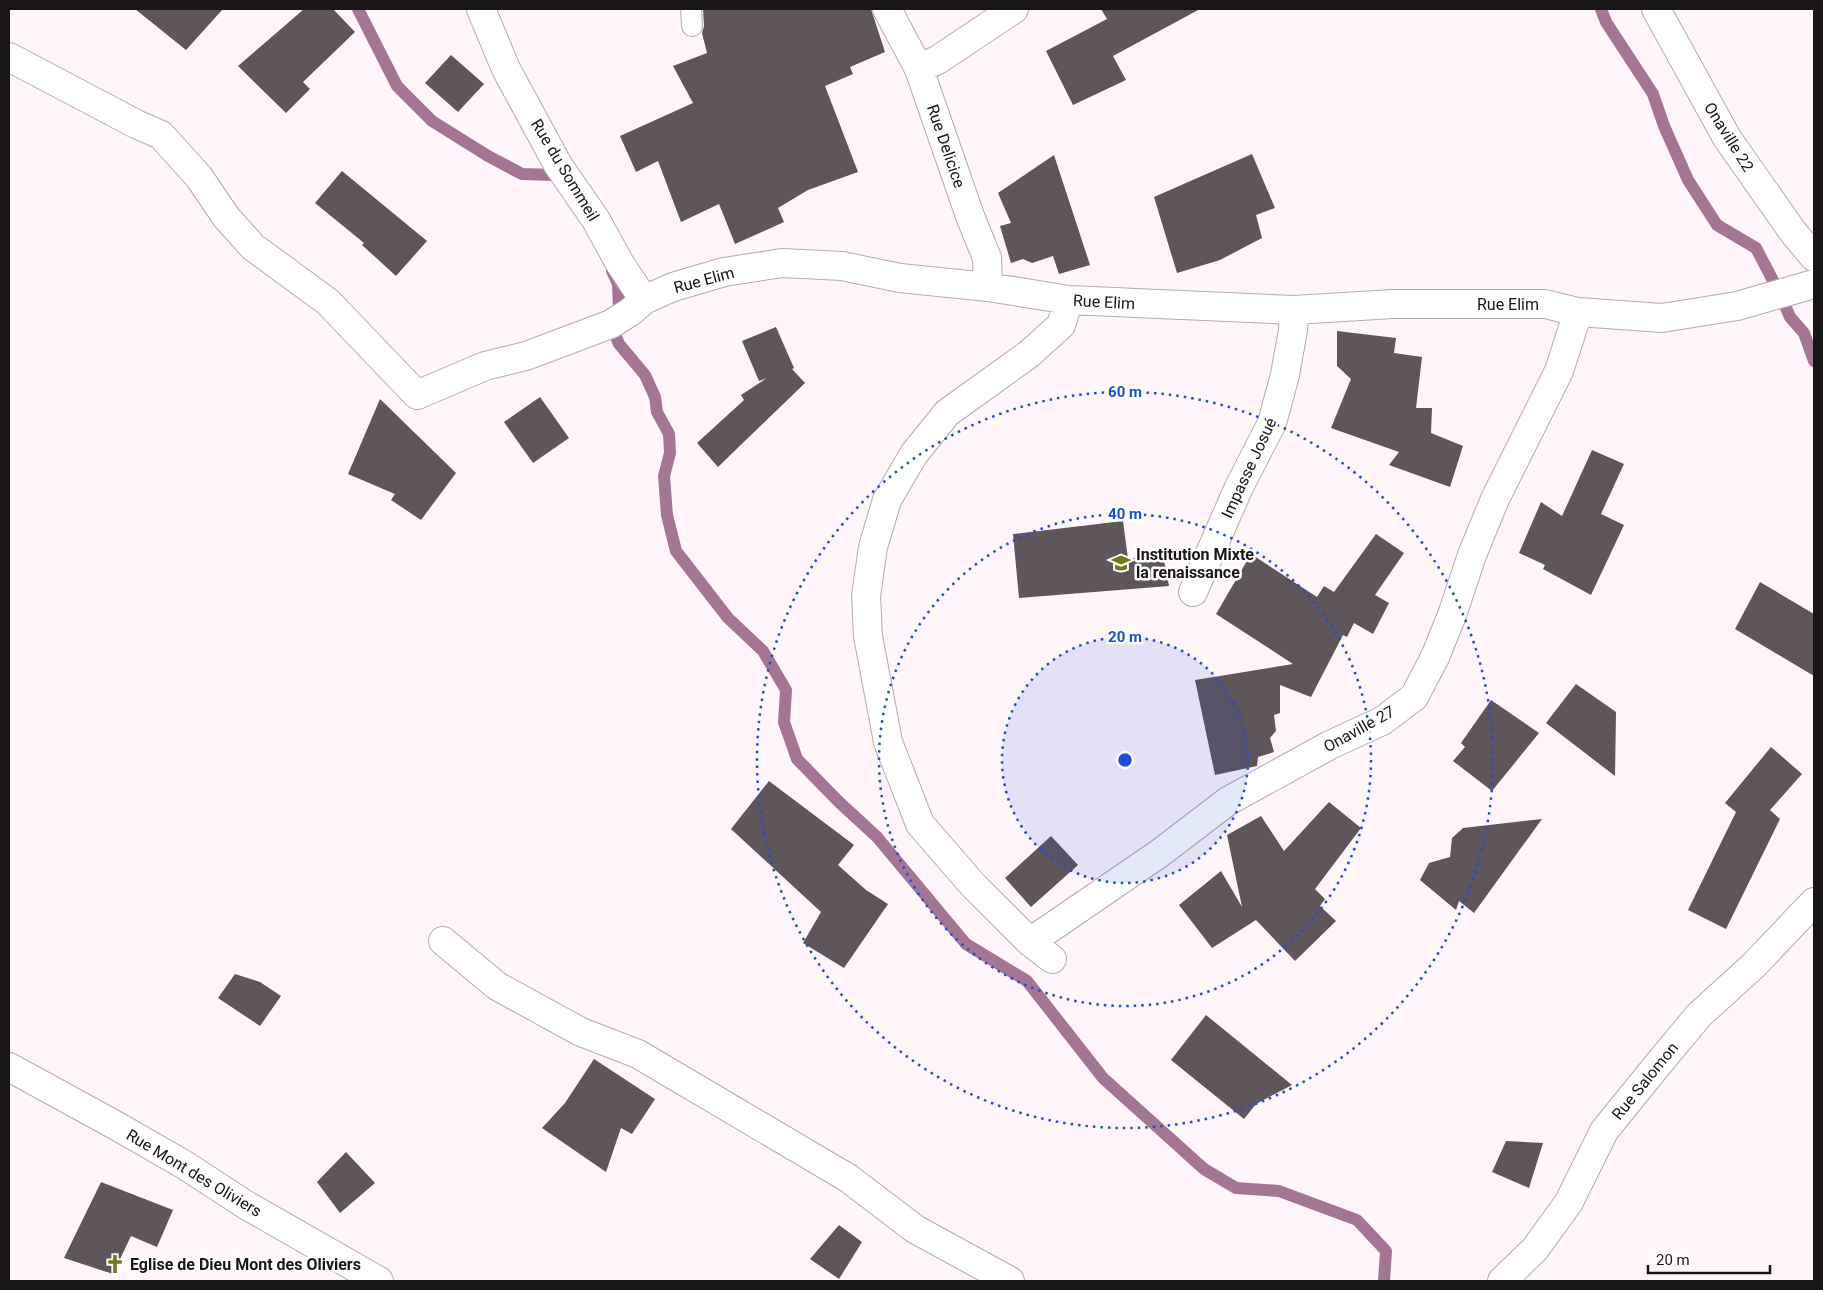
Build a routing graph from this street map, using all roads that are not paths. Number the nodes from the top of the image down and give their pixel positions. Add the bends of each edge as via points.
1 (480, 9) edge
2 (887, 9) edge
3 (1014, 9) edge
4 (1656, 9) edge
5 (9, 57) edge
6 (919, 69) junction
7 (1814, 257) edge
8 (1814, 284) edge
9 (988, 287) junction
10 (644, 300) junction
11 (1069, 300) junction
12 (1294, 310) junction
13 (1578, 312) junction
14 (1194, 592) dead end
15 (1814, 902) edge
16 (443, 941) dead end
17 (1030, 942) junction
18 (1052, 959) dead end
19 (9, 1067) edge
20 (378, 1281) edge
21 (1010, 1281) edge
22 (1502, 1281) edge

1 - 10 street, Rue du Sommeil via 506,69 558,165
2 - 6 street, Rue Delicice
3 - 6 street
4 - 7 street, Onaville 22 via 1727,138
5 - 10 street, Rue Elim via 162,135 200,177 226,218 253,247 328,302 417,395 485,366 526,356 611,324
6 - 9 street, Rue Delicice via 987,258
8 - 13 street, Rue Elim via 1737,306 1662,318
9 - 10 street, Rue Elim via 900,278 842,266 782,263 724,272 673,287
9 - 11 street, Rue Elim
11 - 12 street, Rue Elim
11 - 17 street via 1061,325 1029,354 947,413 914,454 887,500 873,547 866,596 868,636 888,742 920,824 973,885
12 - 13 street, Rue Elim via 1393,304 1545,304
12 - 14 street, Impasse Josué via 1285,375 1272,423 1239,487
13 - 17 street, Onaville 27 via 1559,371 1495,499 1442,640 1414,697 1382,720 1228,801 1160,853
15 - 22 street, Rue Salomon via 1753,966 1699,1015 1655,1068 1604,1131 1568,1202 1535,1249
16 - 21 street via 497,986 581,1032 638,1054 848,1178 915,1229
17 - 18 street
19 - 20 street, Rue Mont des Oliviers via 183,1164 246,1205

